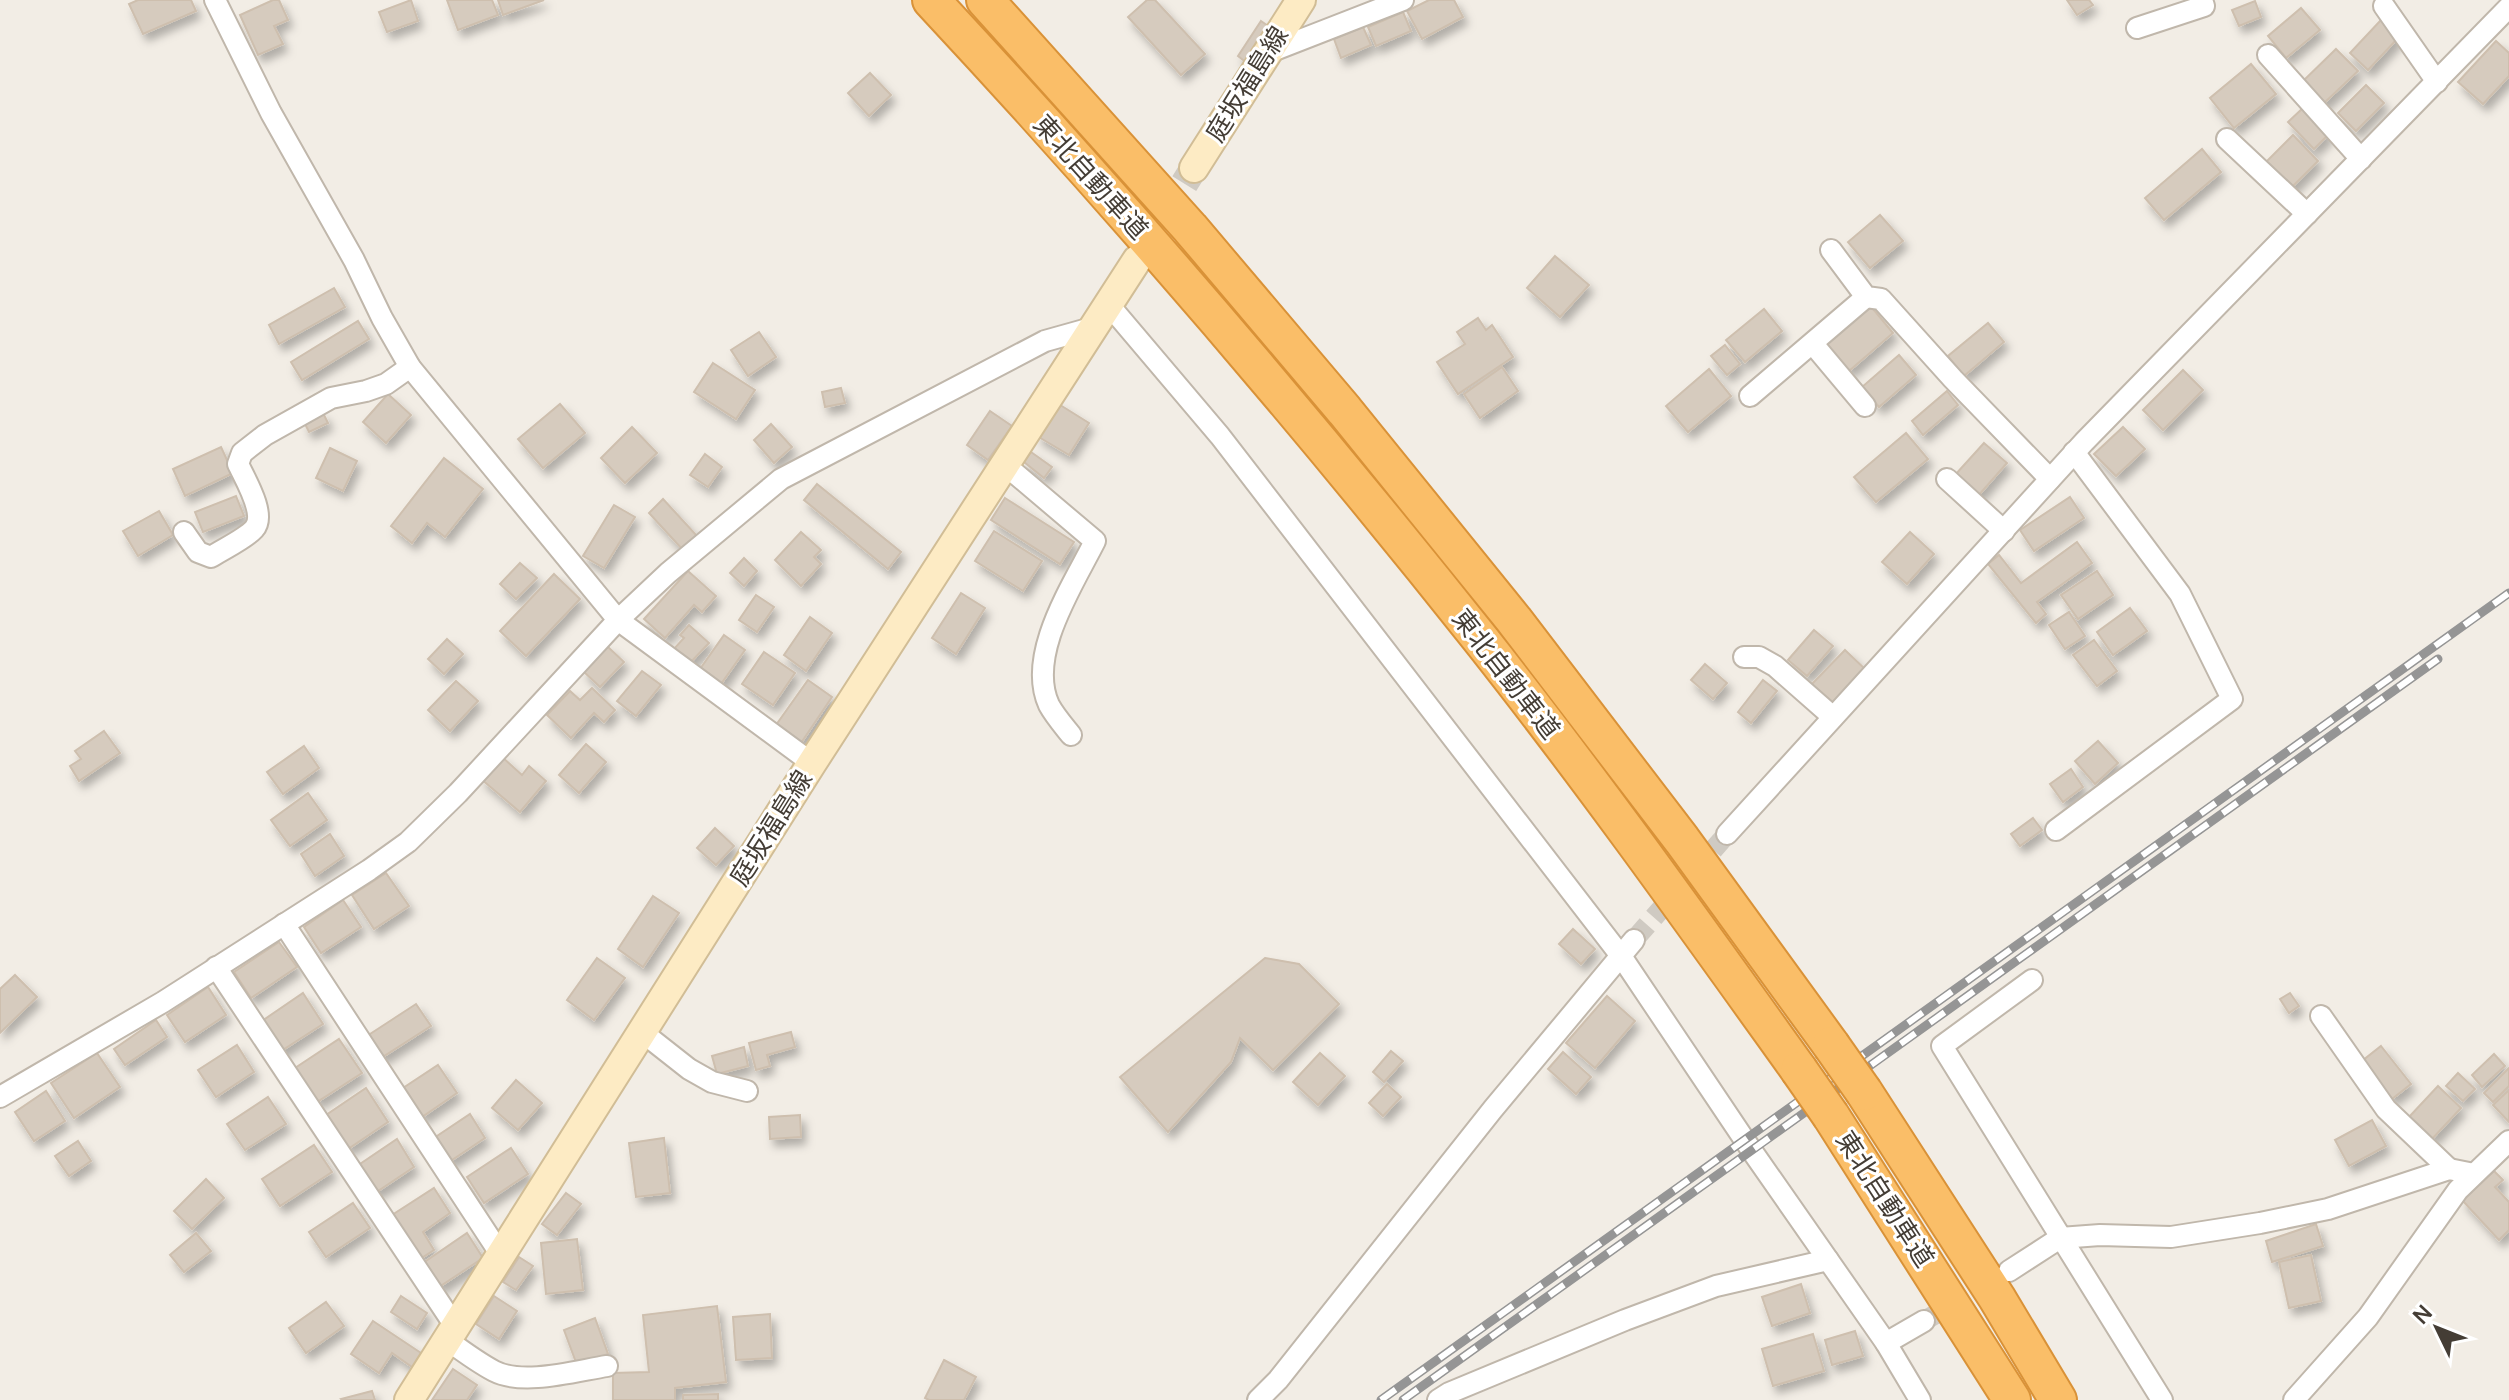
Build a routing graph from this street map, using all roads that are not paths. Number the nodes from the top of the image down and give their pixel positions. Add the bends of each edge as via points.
1 (215, 0) edge
2 (931, 0) edge
3 (985, 0) edge
4 (1301, 0) edge
5 (1403, 0) edge
6 (2202, 0) edge
7 (2384, 6) dead end
8 (2507, 15) edge
9 (2137, 28) dead end
10 (1267, 53) junction
11 (2268, 55) dead end
12 (2437, 82) junction
13 (2227, 139) dead end
14 (2361, 159) junction
15 (1194, 168) tunnel mouth
16 (2307, 214) junction
17 (1831, 250) dead end
18 (1137, 260) tunnel mouth
19 (1866, 297) junction
20 (1102, 316) junction
21 (1813, 344) junction
22 (410, 367) junction
23 (1750, 396) dead end
24 (1865, 406) dead end
25 (2074, 452) junction
26 (1004, 464) junction
27 (1947, 479) dead end
28 (2050, 479) junction
29 (2004, 531) junction
30 (184, 532) dead end
31 (618, 620) junction
32 (1744, 657) dead end
33 (1833, 717) junction
34 (1071, 735) dead end
35 (812, 763) junction
36 (2056, 830) dead end
37 (1727, 834) tunnel mouth
38 (284, 924) junction
39 (1628, 948) junction
40 (216, 967) junction
41 (2032, 980) dead end
42 (2321, 1016) dead end
43 (642, 1032) junction
44 (747, 1091) dead end
45 (0, 1097) edge
46 (2509, 1141) edge
47 (2449, 1169) junction
48 (2474, 1174) junction
49 (2060, 1238) junction
50 (501, 1255) junction
51 (1828, 1260) junction
52 (2009, 1271) tunnel mouth
53 (1924, 1321) tunnel mouth
54 (450, 1333) junction
55 (1886, 1343) junction
56 (607, 1366) dead end
57 (409, 1400) edge
58 (1258, 1400) edge
59 (1438, 1400) edge
60 (1920, 1400) edge
61 (2012, 1400) edge
62 (2058, 1400) edge
63 (2162, 1400) edge
64 (2294, 1400) edge

1 - 22 street
2 - 61 highway, 東北自動車道, bridge via 1167,262 1482,641 1799,1070
3 - 62 highway, 東北自動車道, bridge via 1345,411 1682,840 1864,1092
4 - 10 main road, 庭坂福島線
5 - 10 street
6 - 9 street via 2204,6
7 - 12 street
8 - 12 street
10 - 15 main road, 庭坂福島線
11 - 14 street
12 - 14 street
13 - 16 street
14 - 16 street
16 - 25 street
17 - 19 street
18 - 20 main road, 庭坂福島線
19 - 21 street
19 - 28 street via 1881,299
20 - 26 main road, 庭坂福島線
20 - 31 street via 781,479
20 - 39 street via 1220,436
21 - 23 street
21 - 24 street
22 - 30 street via 386,384 331,398 242,453 238,464 259,510 254,529 211,557 198,552
22 - 31 street
25 - 28 street
25 - 36 street via 2180,594 2232,699
26 - 34 street via 1095,541 1044,650 1048,702
26 - 35 main road, 庭坂福島線
27 - 29 street
28 - 29 street
29 - 33 street
31 - 35 street
31 - 38 street via 408,842
32 - 33 street via 1759,657 1775,666
33 - 37 street
35 - 43 main road, 庭坂福島線
38 - 40 street
38 - 50 street
39 - 51 street
39 - 58 street
40 - 45 street
40 - 54 street
41 - 49 street via 1942,1046
42 - 47 street via 2386,1109
43 - 44 street via 712,1082
43 - 50 main road, 庭坂福島線
46 - 48 street
47 - 48 street
47 - 49 street via 2328,1209 2260,1223 2171,1237
48 - 64 street via 2368,1317
49 - 52 street
49 - 63 street
50 - 54 main road, 庭坂福島線
51 - 55 street
51 - 59 street via 1716,1286
53 - 55 street
54 - 56 street via 496,1372 516,1377
54 - 57 main road, 庭坂福島線
55 - 60 street

